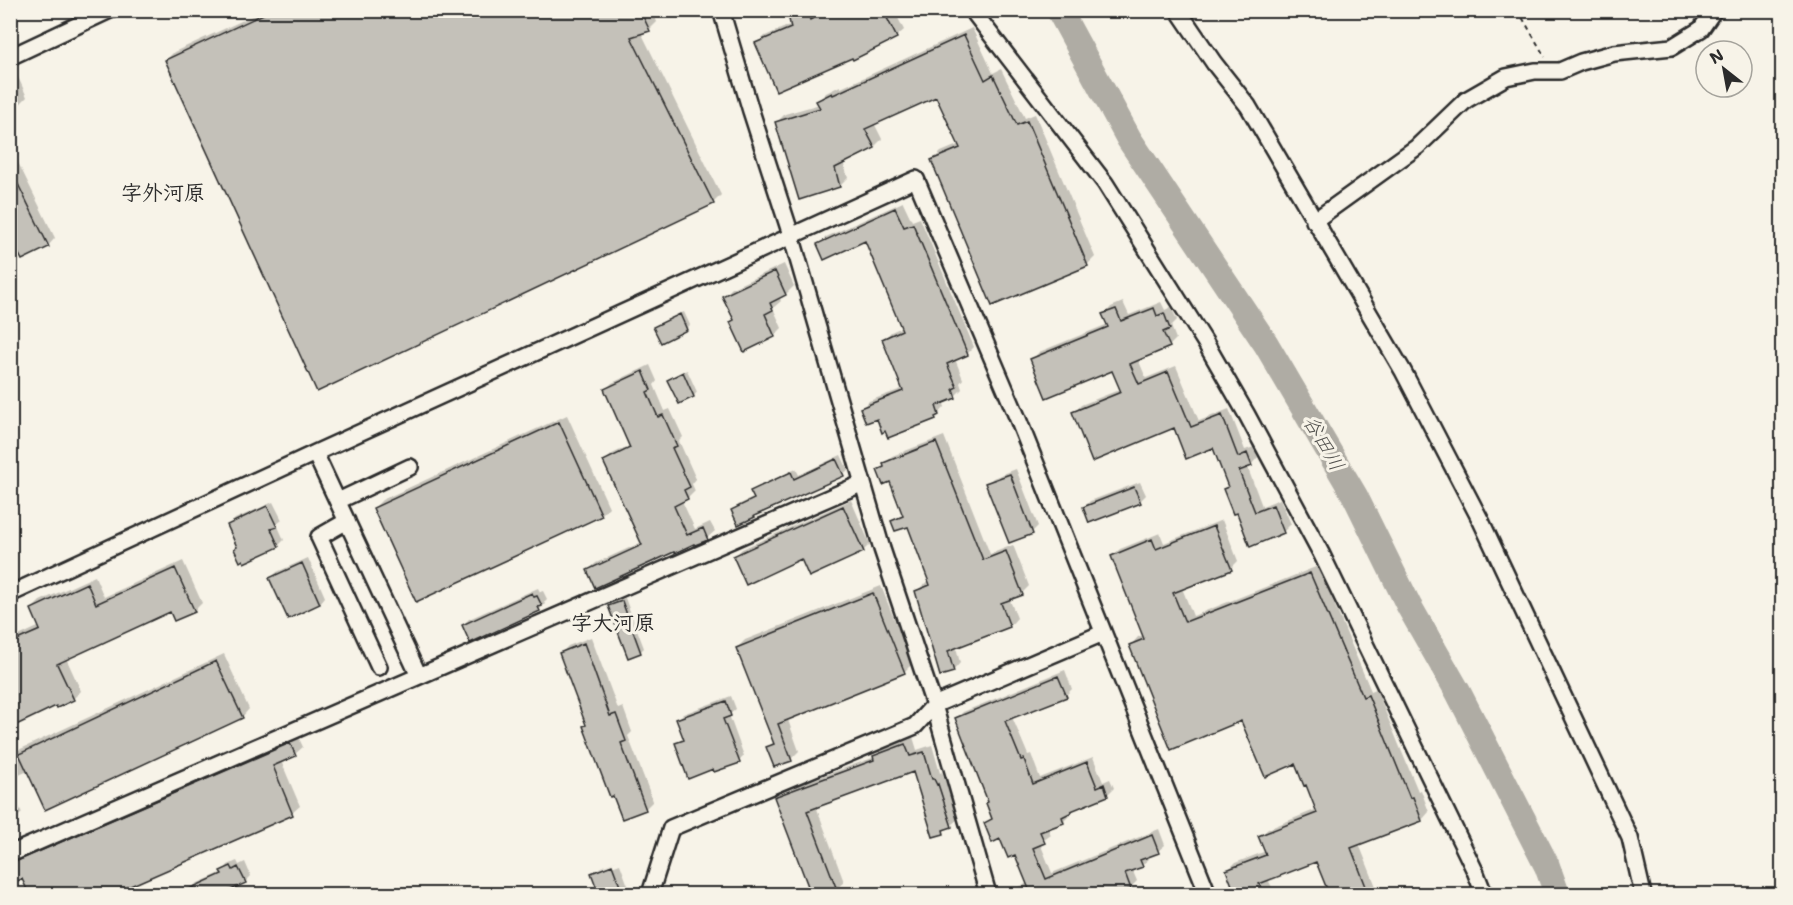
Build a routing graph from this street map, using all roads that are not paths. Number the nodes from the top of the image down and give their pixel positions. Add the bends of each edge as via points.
1 (110, 10) edge
2 (721, 10) edge
3 (972, 10) edge
4 (1178, 10) edge
5 (1714, 10) edge
6 (10, 57) edge
7 (1314, 221) junction
8 (791, 235) junction
9 (315, 453) junction
10 (410, 467) dead end
11 (863, 483) junction
12 (338, 501) junction
13 (347, 521) junction
14 (10, 594) edge
15 (1104, 633) junction
16 (379, 667) dead end
17 (419, 676) junction
18 (934, 705) junction
19 (10, 854) edge
20 (650, 894) edge
21 (988, 894) edge
22 (1208, 894) edge
23 (1484, 894) edge
24 (1643, 894) edge

1 - 6 street
2 - 8 street
3 - 23 street via 1105,183 1221,370 1322,555
4 - 7 street via 1248,106
5 - 7 street via 1701,29 1672,47 1614,53 1560,71 1506,77 1466,100 1417,147
7 - 24 street via 1402,371 1481,521 1630,838
8 - 9 street
8 - 11 street
8 - 15 street via 916,179
9 - 12 street
9 - 14 street
10 - 12 street
11 - 17 street
11 - 18 street
12 - 13 street
13 - 16 street via 319,537
13 - 17 street
15 - 18 street
15 - 22 street
17 - 19 street
18 - 20 street via 915,726 671,828
18 - 21 street

